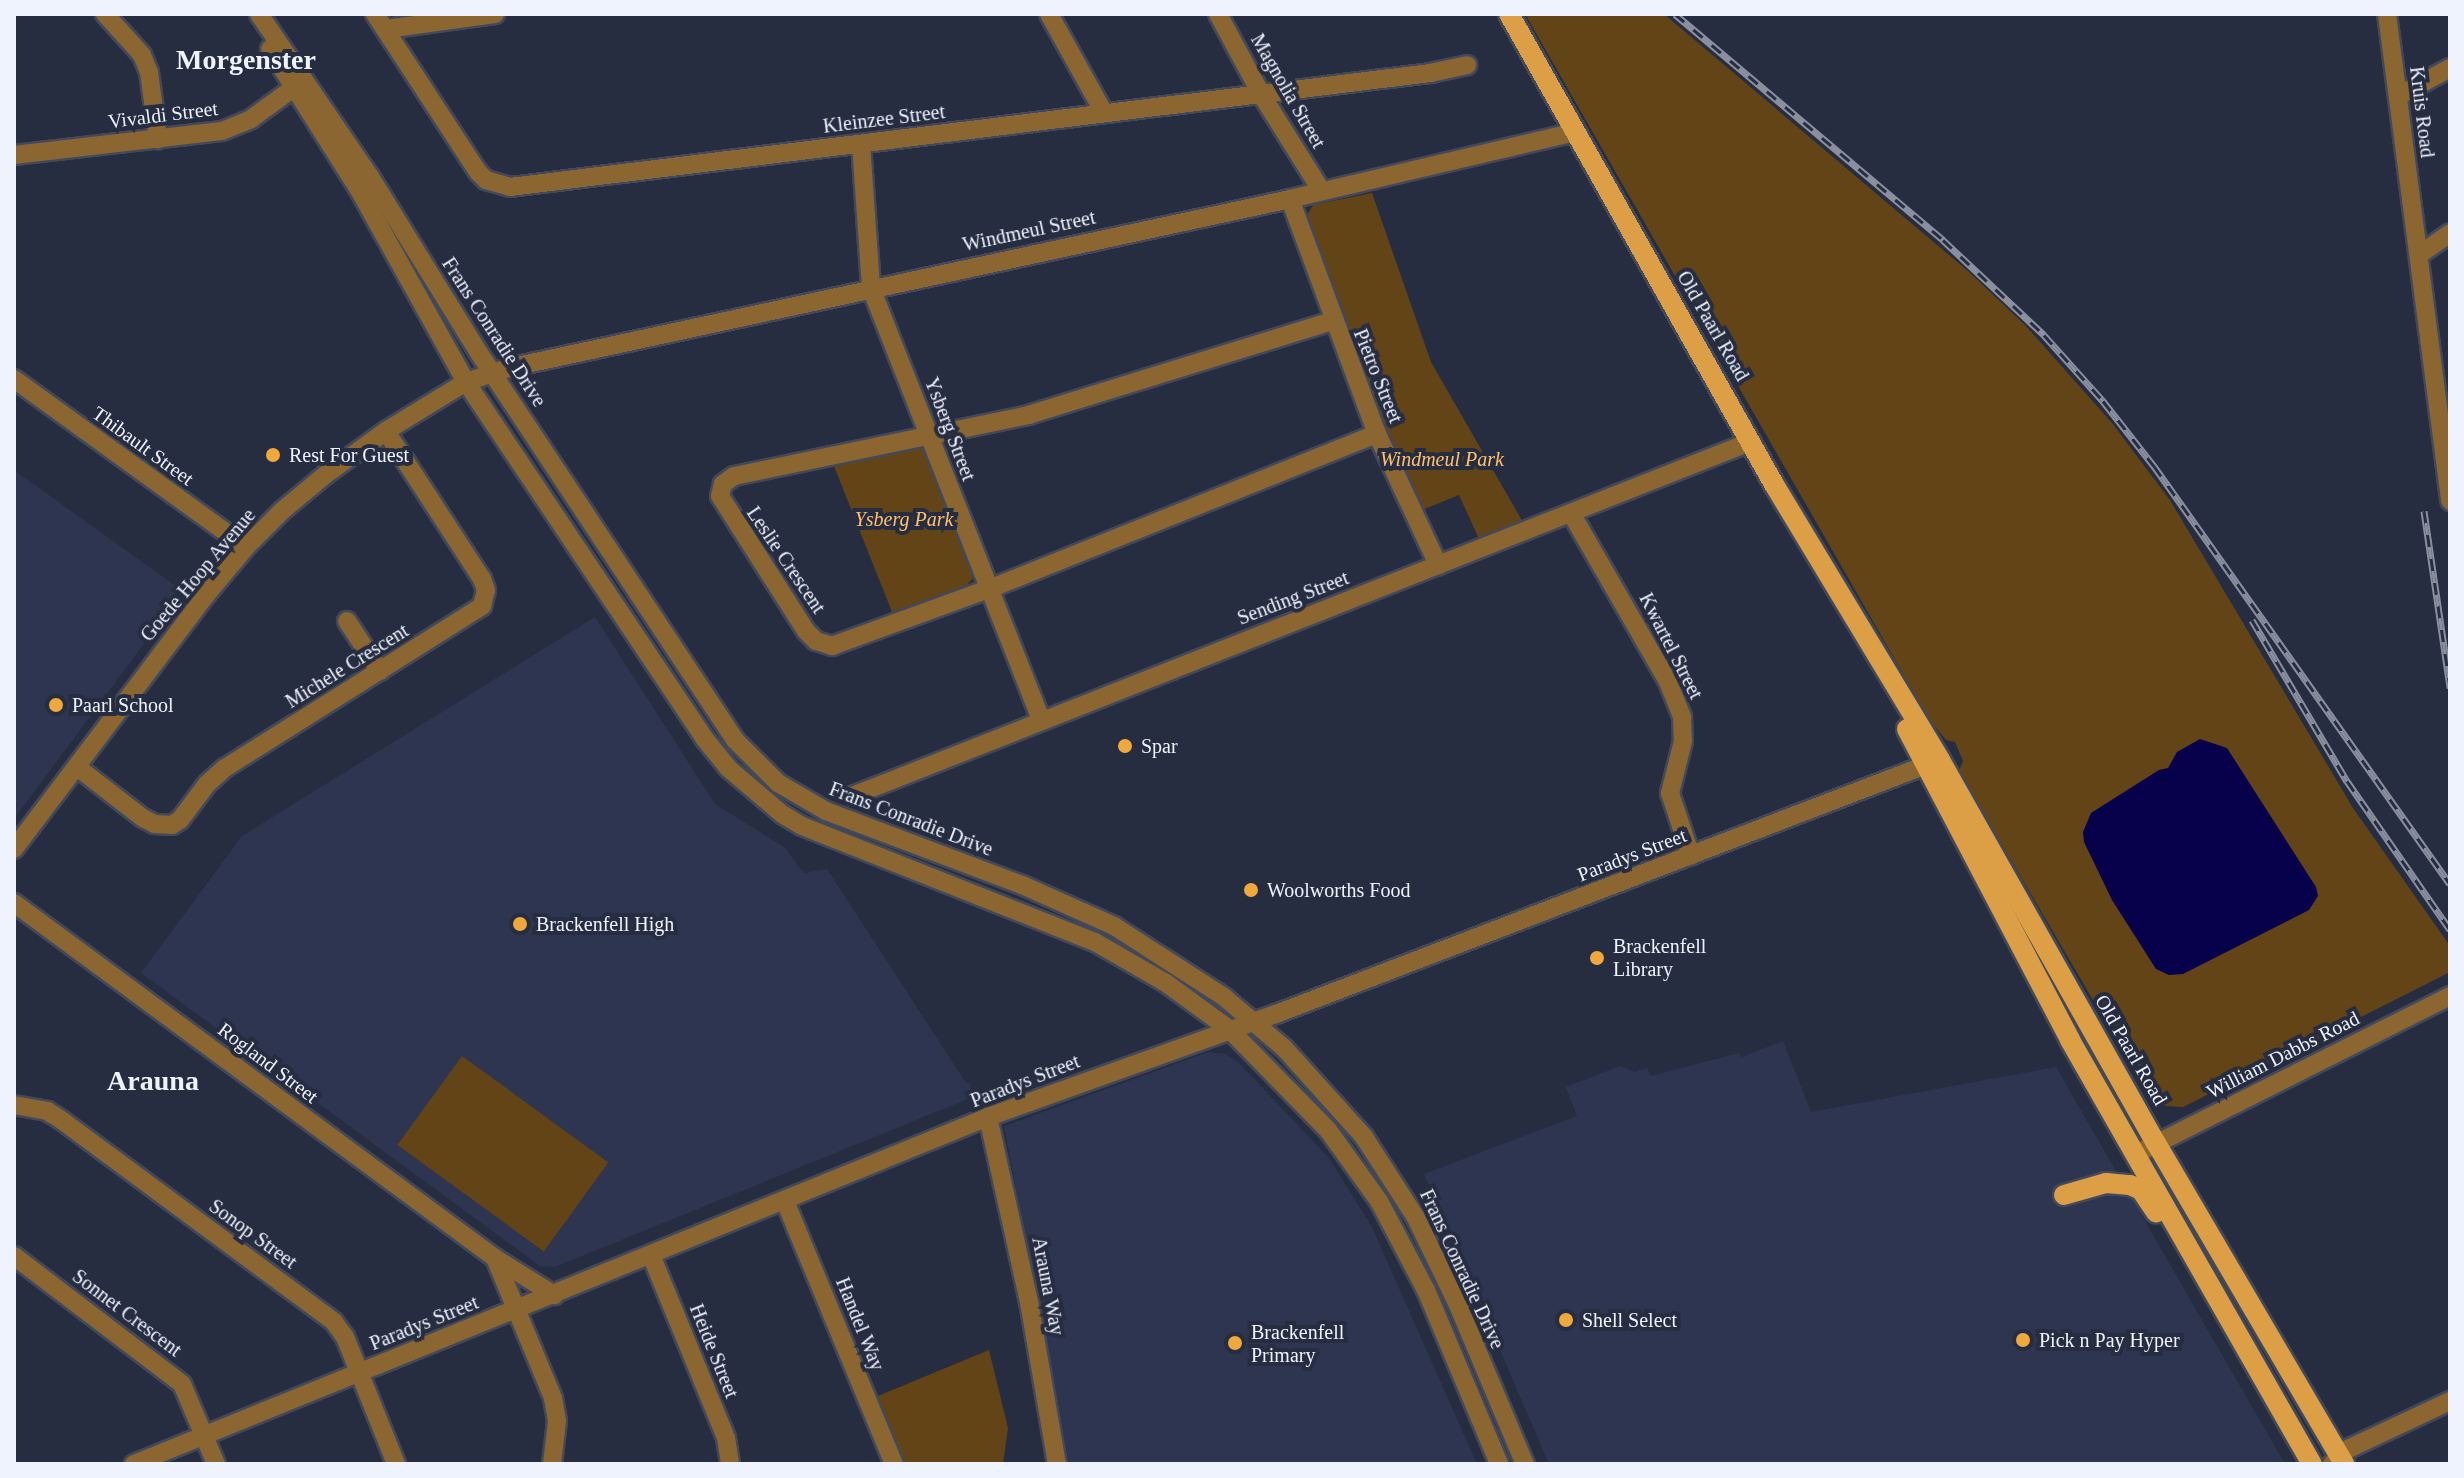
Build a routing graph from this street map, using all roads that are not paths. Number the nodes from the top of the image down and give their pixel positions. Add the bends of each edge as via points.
1 (105, 14) edge
2 (249, 14) edge
3 (259, 14) edge
4 (495, 14) edge
5 (1049, 14) edge
6 (1218, 14) edge
7 (1509, 14) edge
8 (2387, 14) edge
9 (381, 22) edge
10 (1467, 65) dead end
11 (2450, 68) edge
12 (299, 84) junction
13 (1261, 94) junction
14 (2398, 96) junction
15 (1104, 113) junction
16 (1575, 132) junction
17 (158, 139) junction
18 (861, 144) junction
19 (14, 155) edge
20 (1321, 190) junction
21 (1290, 199) junction
22 (2450, 233) edge
23 (2419, 255) junction
24 (871, 288) junction
25 (1332, 321) junction
26 (492, 371) junction
27 (14, 379) edge
28 (466, 382) junction
29 (2444, 408) edge
30 (386, 431) junction
31 (928, 434) junction
32 (1377, 434) junction
33 (1750, 442) junction
34 (2450, 501) edge
35 (1571, 513) junction
36 (246, 547) junction
37 (1438, 565) junction
38 (989, 589) junction
39 (347, 621) dead end
40 (380, 671) junction
41 (1041, 720) junction
42 (1933, 763) junction
43 (77, 767) junction
44 (852, 796) dead end
45 (14, 849) edge
46 (1691, 856) junction
47 (14, 903) edge
48 (2450, 996) edge
49 (1253, 1021) junction
50 (1229, 1029) junction
51 (14, 1105) edge
52 (988, 1117) junction
53 (2156, 1143) junction
54 (2136, 1154) junction
55 (2064, 1195) dead end
56 (785, 1201) junction
57 (651, 1255) junction
58 (14, 1256) edge
59 (495, 1258) junction
60 (2207, 1278) junction
61 (554, 1295) junction
62 (516, 1310) junction
63 (360, 1373) junction
64 (2450, 1401) edge
65 (204, 1437) junction
66 (2338, 1461) edge
67 (134, 1464) edge
68 (216, 1464) edge
69 (396, 1464) edge
70 (552, 1464) edge
71 (730, 1464) edge
72 (894, 1464) edge
73 (1057, 1464) edge
74 (1499, 1464) edge
75 (1525, 1464) edge
76 (2312, 1464) edge

1 - 17 street via 142,55
2 - 12 street, Frans Conradie Drive
3 - 12 street, Frans Conradie Drive
4 - 9 street
5 - 15 street
6 - 13 street, Magnolia Street
7 - 16 main road, Old Paarl Road
8 - 14 street, Kruis Road
9 - 18 street, Kleinzee Street via 478,172 510,187
10 - 13 street, Kleinzee Street
11 - 14 street
12 - 17 street, Vivaldi Street via 235,127
12 - 26 street, Frans Conradie Drive
12 - 28 street, Frans Conradie Drive
13 - 15 street, Kleinzee Street
13 - 20 street, Magnolia Street
14 - 23 street, Kruis Road
15 - 18 street, Kleinzee Street
16 - 20 street, Windmeul Street
16 - 33 main road, Old Paarl Road
17 - 19 street, Vivaldi Street
18 - 24 street, Ysberg Street
20 - 21 street, Windmeul Street
21 - 24 street, Windmeul Street
21 - 25 street, Pietro Street
22 - 23 street
23 - 29 street, Kruis Road
24 - 26 street, Windmeul Street
24 - 31 street, Ysberg Street
25 - 31 street, Leslie Crescent via 1042,412
25 - 32 street, Pietro Street
26 - 28 street, Windmeul Street
26 - 49 street, Frans Conradie Drive via 703,695 735,740 778,783 857,825 1022,885 1114,926 1199,979
27 - 36 street, Thibault Street
28 - 30 street, Goede Hoop Avenue
28 - 50 street, Frans Conradie Drive via 704,738 756,794 834,842 1095,942 1166,983
29 - 34 street, Kruis Road
30 - 36 street, Goede Hoop Avenue via 293,501
30 - 40 street, Michele Crescent via 486,590 474,613
31 - 38 street, Ysberg Street
31 - 38 street, Leslie Crescent via 734,476 723,484 720,496 806,631 825,646 842,645
32 - 37 street, Pietro Street
32 - 38 street, Leslie Crescent
33 - 35 street, Sending Street
33 - 42 main road, Old Paarl Road
35 - 37 street, Sending Street
35 - 46 street, Kwartel Street via 1668,682 1682,717 1683,741 1670,793
36 - 43 street, Goede Hoop Avenue
37 - 41 street, Sending Street
38 - 41 street, Ysberg Street
39 - 40 street
40 - 43 street, Michele Crescent via 225,768 172,825 143,818
41 - 44 street, Sending Street
42 - 46 street, Paradys Street
42 - 53 main road, Old Paarl Road
42 - 54 main road, Old Paarl Road via 2070,1040
43 - 45 street, Goede Hoop Avenue
46 - 49 street, Paradys Street
47 - 59 street, Rogland Street
48 - 53 street, William Dabbs Road
49 - 50 street, Paradys Street
49 - 75 street, Frans Conradie Drive via 1333,1098 1394,1180 1436,1256
50 - 52 street, Paradys Street
50 - 74 street, Frans Conradie Drive via 1328,1130 1379,1201 1426,1290
51 - 63 street, Sonop Street via 60,1119 321,1312 340,1327
52 - 56 street, Paradys Street
52 - 73 street, Arauna Way via 1029,1302
53 - 54 street, William Dabbs Road
53 - 66 main road, Old Paarl Road
54 - 60 main road, Old Paarl Road
55 - 60 main road via 2106,1183 2141,1190 2181,1251
56 - 57 street, Paradys Street
56 - 72 street, Handel Way
57 - 61 street, Paradys Street
57 - 71 street, Heide Street via 726,1438
58 - 65 street, Sonnet Crescent via 173,1375 189,1397
59 - 61 street, Rogland Street
59 - 62 street
60 - 76 main road, Old Paarl Road
61 - 62 street, Paradys Street
62 - 63 street, Paradys Street
62 - 70 street via 553,1398 557,1421
63 - 65 street, Paradys Street
63 - 69 street, Sonop Street
64 - 66 street
65 - 67 street, Paradys Street
65 - 68 street, Sonnet Crescent

